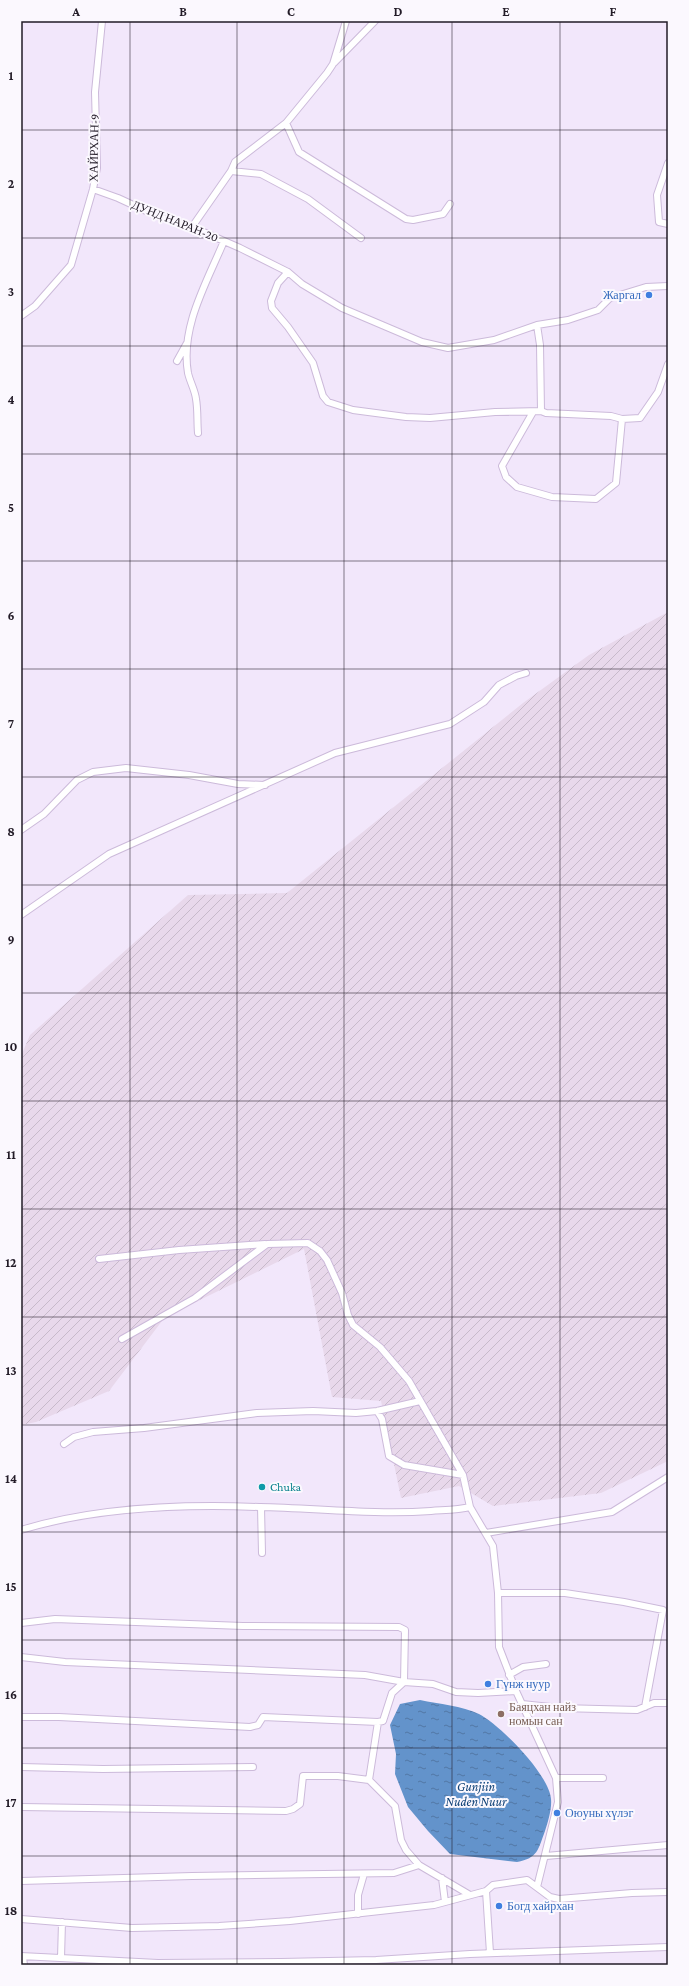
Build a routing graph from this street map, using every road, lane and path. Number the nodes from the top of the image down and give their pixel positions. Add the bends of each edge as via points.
1 (102, 21) edge
2 (346, 21) edge
3 (375, 21) edge
4 (333, 64) junction
5 (286, 124) junction
6 (668, 163) edge
7 (231, 171) junction
8 (93, 189) junction
9 (450, 204) dead end
10 (668, 224) edge
11 (192, 227) junction
12 (361, 238) dead end
13 (224, 241) junction
14 (288, 272) junction
15 (668, 286) edge
16 (21, 316) edge
17 (537, 325) junction
18 (187, 342) junction
19 (177, 361) dead end
20 (668, 364) edge
21 (541, 411) junction
22 (533, 412) junction
23 (622, 419) junction
24 (198, 433) dead end
25 (526, 673) dead end
26 (267, 785) junction
27 (21, 830) edge
28 (21, 915) edge
29 (292, 1240) dead end
30 (267, 1244) junction
31 (99, 1259) dead end
32 (122, 1339) dead end
33 (420, 1401) junction
34 (377, 1411) junction
35 (64, 1444) dead end
36 (463, 1475) junction
37 (668, 1476) edge
38 (261, 1507) junction
39 (470, 1507) junction
40 (21, 1530) edge
41 (486, 1533) junction
42 (262, 1553) dead end
43 (498, 1593) junction
44 (21, 1623) edge
45 (21, 1657) edge
46 (546, 1664) dead end
47 (509, 1675) junction
48 (404, 1682) junction
49 (516, 1691) junction
50 (668, 1703) edge
51 (522, 1704) junction
52 (645, 1707) junction
53 (21, 1717) edge
54 (378, 1722) junction
55 (21, 1767) edge
56 (253, 1767) dead end
57 (556, 1778) junction
58 (602, 1778) dead end
59 (369, 1780) junction
60 (21, 1807) edge
61 (668, 1845) edge
62 (546, 1856) junction
63 (419, 1865) junction
64 (364, 1874) junction
65 (442, 1878) junction
66 (21, 1881) edge
67 (537, 1887) junction
68 (486, 1891) junction
69 (668, 1892) edge
70 (470, 1895) junction
71 (445, 1902) junction
72 (358, 1914) junction
73 (21, 1919) edge
74 (62, 1922) junction
75 (668, 1947) edge
76 (490, 1953) junction
77 (22, 1956) edge
78 (61, 1958) junction
79 (24, 1965) edge

1 - 8 street, ХАЙРХАН-9 via 95,92 97,168
2 - 4 street
3 - 4 street
4 - 5 street
5 - 7 street via 235,162
5 - 9 street via 299,152 406,219 442,214
6 - 10 street via 657,195 659,222
7 - 11 street
7 - 12 street via 261,174 308,200
8 - 11 street, ДУНД НАРАН-20 via 157,216
8 - 16 street, ХАЙРХАН-9 via 71,265 35,306
11 - 13 street, ДУНД НАРАН-20
13 - 14 street, ДУНД НАРАН-20
13 - 18 street via 200,298
14 - 17 street, ДУНД НАРАН-20 via 302,284 342,308 422,342 448,348 494,340
14 - 22 street via 278,283 271,301 272,308 313,363 328,402 353,410 406,417
15 - 17 street, ДУНД НАРАН-20 via 646,287 610,298 598,310 568,320
17 - 21 street via 540,345
18 - 19 street
18 - 24 street via 188,373 196,399
20 - 23 street via 658,392 640,418
21 - 22 street
21 - 23 street
22 - 23 street via 502,466 506,477 517,487 552,497 596,499 616,483
25 - 26 street via 499,685 484,702 450,724 335,754
26 - 27 street via 238,784 126,768 93,772 77,780 44,814
26 - 28 street via 168,826 109,854
29 - 30 street
30 - 31 street
30 - 32 street via 195,1298
30 - 33 street via 308,1243 320,1251 333,1272 353,1325 380,1347 409,1381
33 - 34 street
33 - 36 street
34 - 35 street via 257,1413 93,1432 74,1437
34 - 36 street via 382,1419 389,1456 404,1465
36 - 39 street
37 - 41 street via 612,1512
38 - 39 street via 410,1512
38 - 40 street via 161,1508 94,1514
38 - 42 street
39 - 41 street
41 - 43 street via 493,1546
43 - 47 street via 499,1647
43 - 52 street via 565,1593 663,1610
44 - 48 street via 55,1619 243,1626 399,1627 405,1630
45 - 48 street via 65,1662 365,1675
46 - 47 street via 523,1667
47 - 49 street
48 - 49 street via 433,1684 456,1692
48 - 54 street via 392,1694 383,1721
49 - 51 street
50 - 52 street via 654,1703
51 - 52 street via 560,1708 638,1710
51 - 57 street
53 - 54 street via 250,1727 258,1724 262,1718
54 - 59 street
55 - 56 street
57 - 58 street
57 - 62 street via 558,1802
59 - 60 street via 338,1776 303,1776 300,1804 286,1811
59 - 63 street via 395,1806 401,1840
61 - 62 street
62 - 67 street
63 - 64 street via 394,1873
63 - 65 street
64 - 66 street
64 - 72 street via 358,1895
65 - 70 street
65 - 71 street
67 - 68 street via 527,1880 493,1885
67 - 69 street via 550,1897 559,1899
68 - 70 street
68 - 76 street
70 - 71 street
71 - 72 street
72 - 74 street via 219,1926 132,1928
73 - 74 street
74 - 78 street
75 - 76 street
76 - 78 street via 376,1960 273,1962 158,1962
77 - 78 street
77 - 79 street

